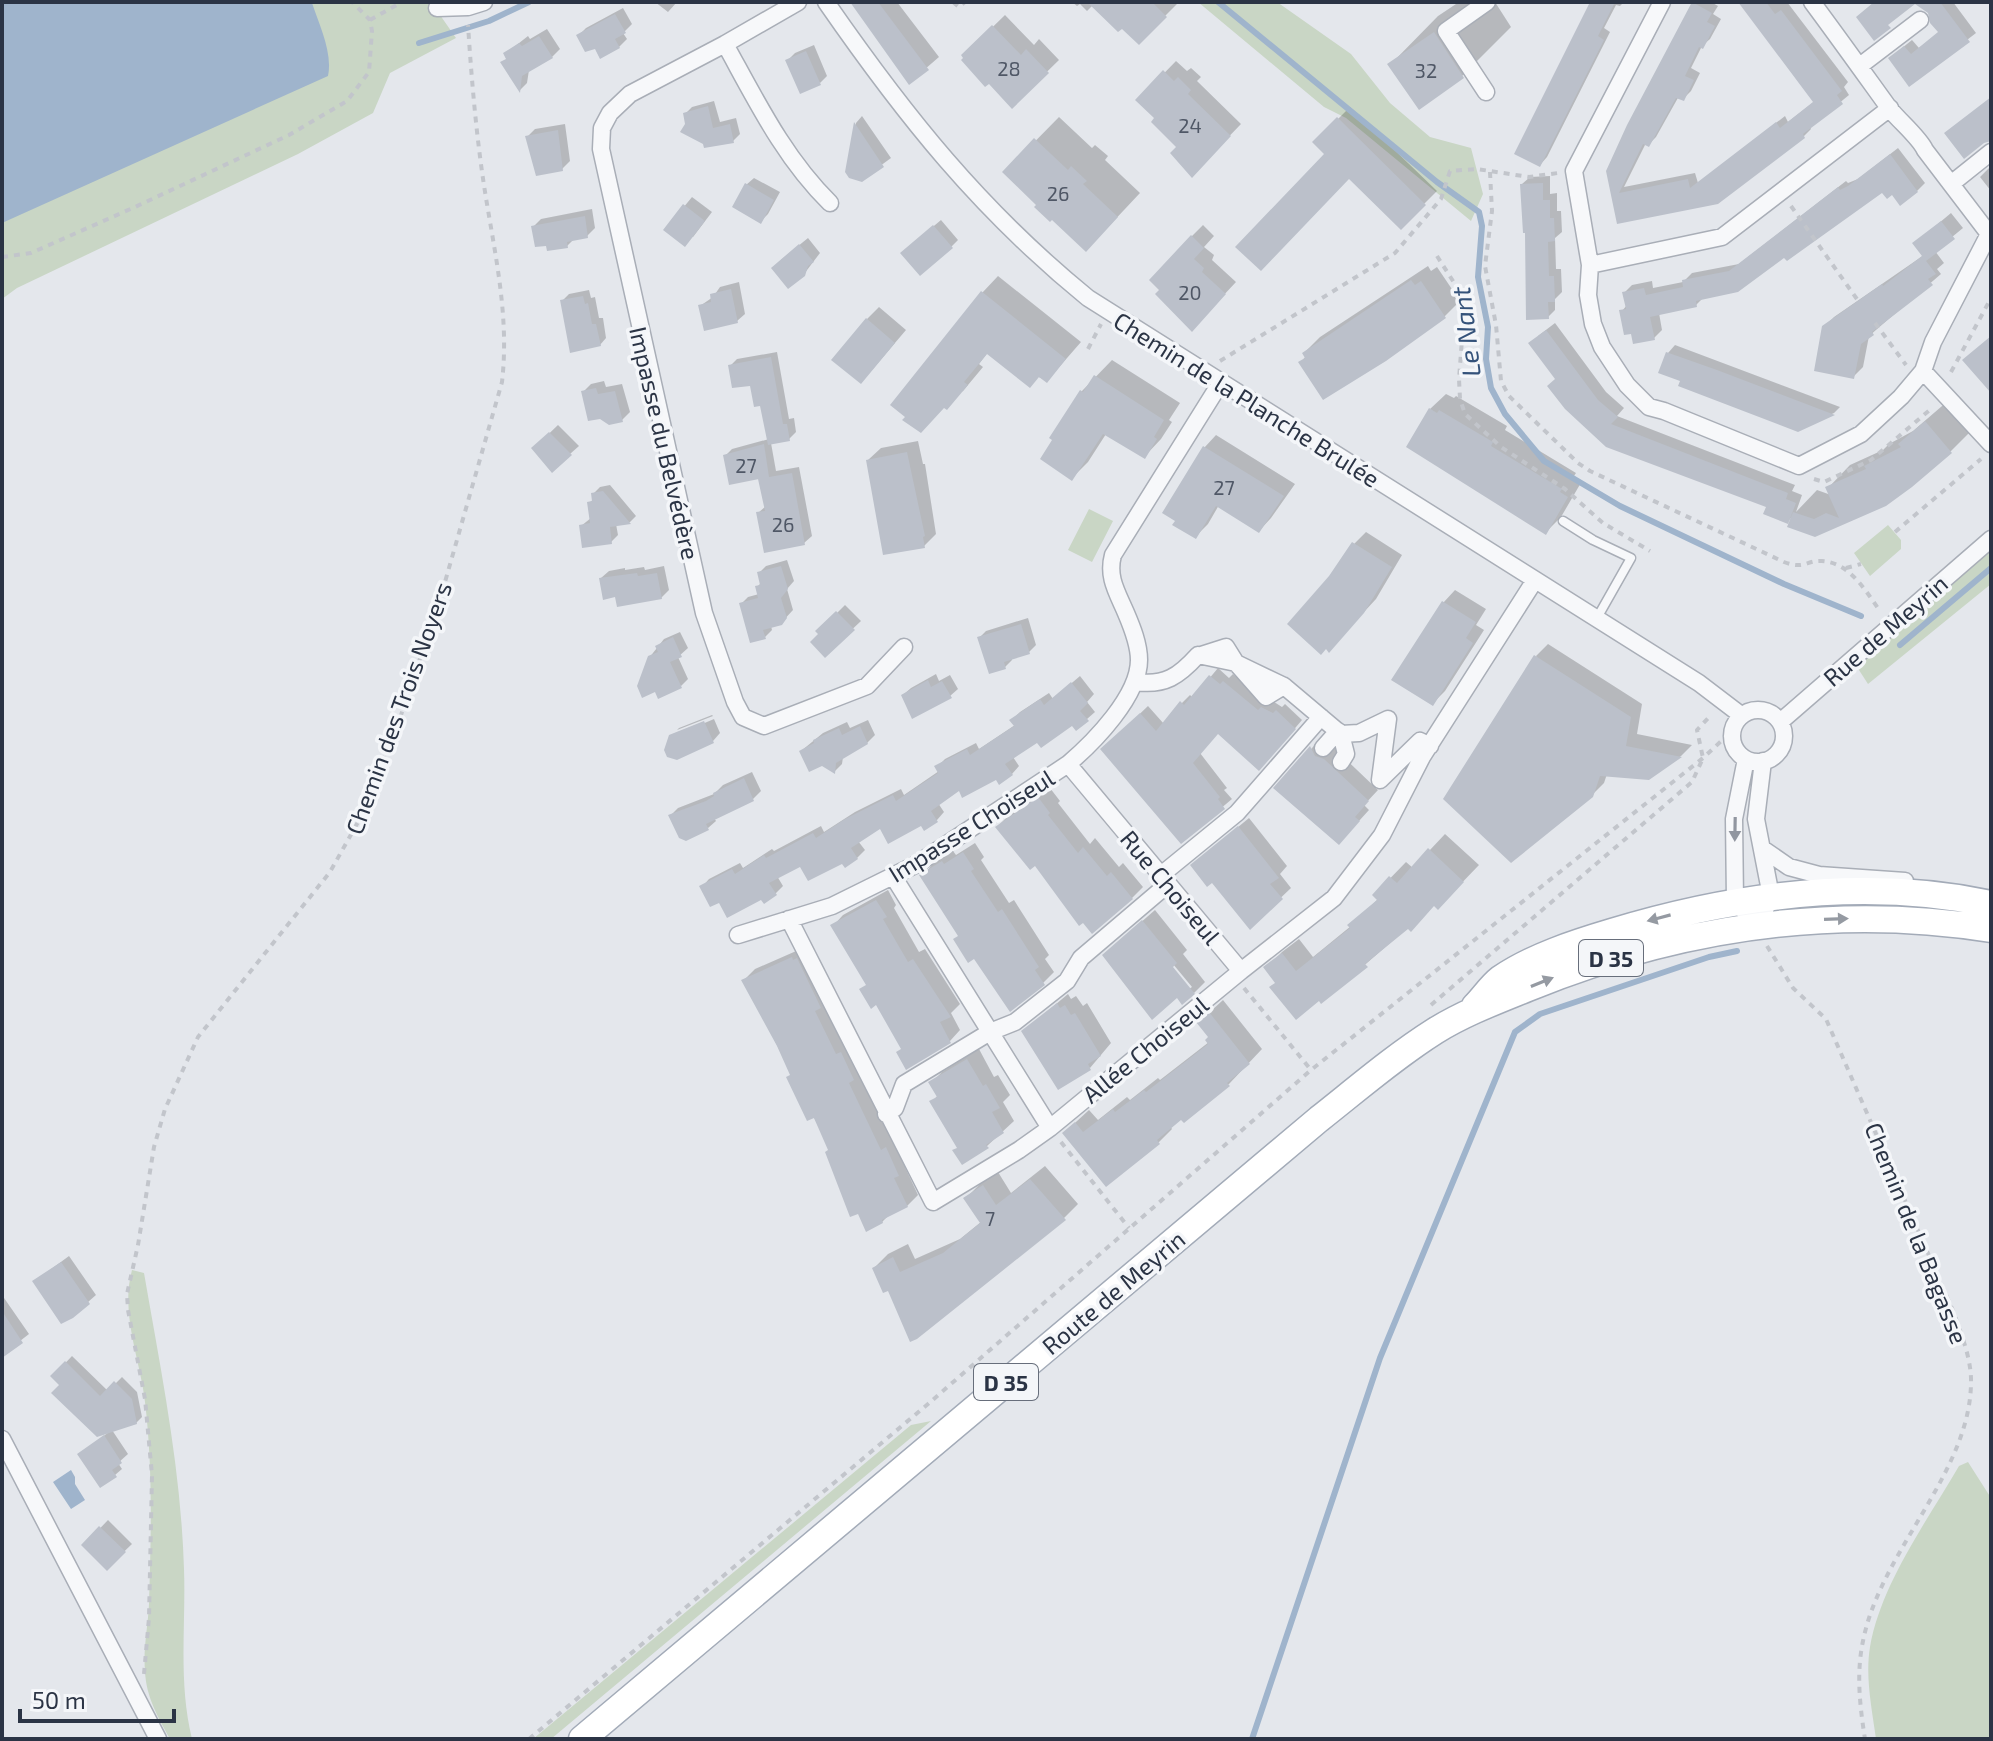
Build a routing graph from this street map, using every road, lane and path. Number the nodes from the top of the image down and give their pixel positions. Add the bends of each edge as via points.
1 (352, 2) edge
2 (402, 2) edge
3 (484, 2) edge
4 (798, 2) edge
5 (826, 2) edge
6 (953, 2) edge
7 (965, 2) edge
8 (1487, 2) edge
9 (1662, 2) edge
10 (1812, 2) edge
11 (437, 8) dead end
12 (468, 19) dead end
13 (370, 20) junction
14 (1920, 20) dead end
15 (725, 44) junction
16 (1861, 65) junction
17 (1486, 92) dead end
18 (1890, 108) junction
19 (1991, 152) edge
20 (1574, 171) junction
21 (1490, 172) junction
22 (1951, 184) junction
23 (1788, 201) dead end
24 (830, 203) dead end
25 (1437, 256) dead end
26 (2, 257) edge
27 (1590, 265) junction
28 (1991, 298) edge
29 (1859, 302) dead end
30 (1107, 310) junction
31 (1875, 323) dead end
32 (1088, 349) dead end
33 (1913, 352) dead end
34 (1914, 368) junction
35 (1206, 373) junction
36 (1901, 375) dead end
37 (1221, 382) junction
38 (1960, 384) dead end
39 (1946, 396) junction
40 (1991, 447) edge
41 (1811, 478) dead end
42 (1563, 521) dead end
43 (1895, 532) dead end
44 (1991, 539) edge
45 (1650, 551) dead end
46 (1861, 564) dead end
47 (1846, 568) junction
48 (1535, 580) junction
49 (1597, 619) junction
50 (1890, 624) junction
51 (904, 647) dead end
52 (1136, 682) junction
53 (1724, 702) junction
54 (1741, 715) junction
55 (1321, 717) junction
56 (1780, 722) junction
57 (1732, 731) junction
58 (1340, 732) junction
59 (1359, 733) junction
60 (1430, 746) junction
61 (1323, 748) dead end
62 (1703, 758) junction
63 (1754, 760) junction
64 (1068, 764) junction
65 (1763, 849) junction
66 (893, 876) junction
67 (1164, 879) junction
68 (1771, 896) junction
69 (1735, 901) junction
70 (1983, 902) edge
71 (789, 919) junction
72 (1758, 926) junction
73 (1991, 929) edge
74 (738, 935) dead end
75 (1238, 974) junction
76 (1425, 1010) dead end
77 (1470, 1012) junction
78 (990, 1032) junction
79 (1311, 1070) junction
80 (886, 1114) junction
81 (1050, 1128) junction
82 (1129, 1228) junction
83 (2, 1439) edge
84 (142, 1710) junction
85 (158, 1739) edge
86 (529, 1739) edge
87 (582, 1739) edge
88 (1865, 1739) edge

1 - 13 path
2 - 13 path
3 - 11 street
4 - 15 street, Impasse du Belvédère
5 - 30 street, Chemin de la Planche Brulée via 965,184 1050,267
6 - 7 path via 959,7
8 - 17 street via 1446,31
9 - 20 street
10 - 16 street
12 - 84 path, Chemin des Trois Noyers via 471,92 501,275 505,356 496,408 441,596 358,822 330,872 198,1037 154,1147 128,1284 152,1475
13 - 26 path via 366,79 323,117 31,253
14 - 16 street
15 - 24 street via 777,139
15 - 51 street, Impasse du Belvédère via 630,94 602,128 601,149 704,613 735,702 743,717 764,726 867,686
16 - 18 street
18 - 22 street
18 - 27 street via 1722,237
19 - 22 street
20 - 21 path via 1529,177
20 - 27 street
21 - 35 path via 1450,171 1445,192 1395,253
21 - 47 path via 1492,211 1485,266 1501,381 1509,396 1590,471 1797,567 1819,560
22 - 34 street via 1989,234
23 - 29 path
25 - 45 path via 1460,292 1464,313 1459,379 1465,414 1603,523
27 - 34 street via 1588,295 1602,347 1649,407 1799,466 1861,434 1901,397
28 - 38 path via 1950,371
30 - 32 path
30 - 35 street, Chemin de la Planche Brulée
31 - 34 path
33 - 34 path
34 - 36 path
34 - 39 street
35 - 37 street, Chemin de la Planche Brulée
37 - 48 street, Chemin de la Planche Brulée
37 - 52 street via 1113,555 1113,584 1136,640
39 - 40 street
39 - 41 path via 1871,460 1824,482
40 - 43 path
42 - 49 lane via 1631,558
44 - 50 street, Rue de Meyrin
46 - 47 path
47 - 50 path
48 - 49 street, Chemin de la Planche Brulée
48 - 60 street
49 - 53 street, Chemin de la Planche Brulée
50 - 56 street, Rue de Meyrin
52 - 55 street via 1154,685 1181,658 1226,647 1229,666 1284,686
52 - 64 street via 1108,723
53 - 54 street, Chemin de la Planche Brulée
53 - 62 path via 1697,730
54 - 56 street via 1757,709
54 - 57 street
55 - 58 street
55 - 67 street via 1237,813
56 - 63 street via 1782,746 1771,758
57 - 62 path
57 - 63 street via 1734,748
58 - 59 street
58 - 59 street via 1344,758
58 - 61 street
59 - 60 street via 1388,719 1380,780 1420,741
60 - 75 street via 1382,835 1334,898
62 - 76 path via 1692,782 1663,809
62 - 79 path
63 - 65 street
63 -> 69 street via 1734,819
64 - 66 street, Impasse Choiseul
64 - 67 street, Rue Choiseul
65 - 68 street
65 - 70 street via 1789,867 1819,875 1949,887
66 - 71 street, Impasse Choiseul via 832,906
66 - 78 street
67 - 75 street, Rue Choiseul
67 - 78 street via 1081,958 1067,981 1015,1022
68 - 69 main road, Route de Meyrin / D 35
68 - 70 main road, Route de Meyrin / D 35 via 1890,892
68 - 72 street
69 - 72 street
69 -> 77 main road, Route de Meyrin / D 35 via 1582,941 1499,980
71 - 74 street, Impasse Choiseul
71 - 80 street, Allée Choiseul
72 -> 73 main road, Route de Meyrin / D 35 via 1864,918
77 -> 72 main road, Route de Meyrin / D 35 via 1623,954
72 - 88 path, Chemin de la Bagasse via 1793,988 1826,1019 1954,1313 1970,1364 1970,1401 1958,1446 1889,1571 1863,1639 1860,1695
75 - 79 path
75 - 81 street, Allée Choiseul
77 - 87 main road, Route de Meyrin / D 35 via 1412,1047 1319,1119
78 - 80 street via 904,1084 895,1108
78 - 81 street
79 - 82 path
80 - 81 street, Allée Choiseul via 933,1202
81 - 82 path
82 - 86 path
83 - 84 street
84 - 85 street

